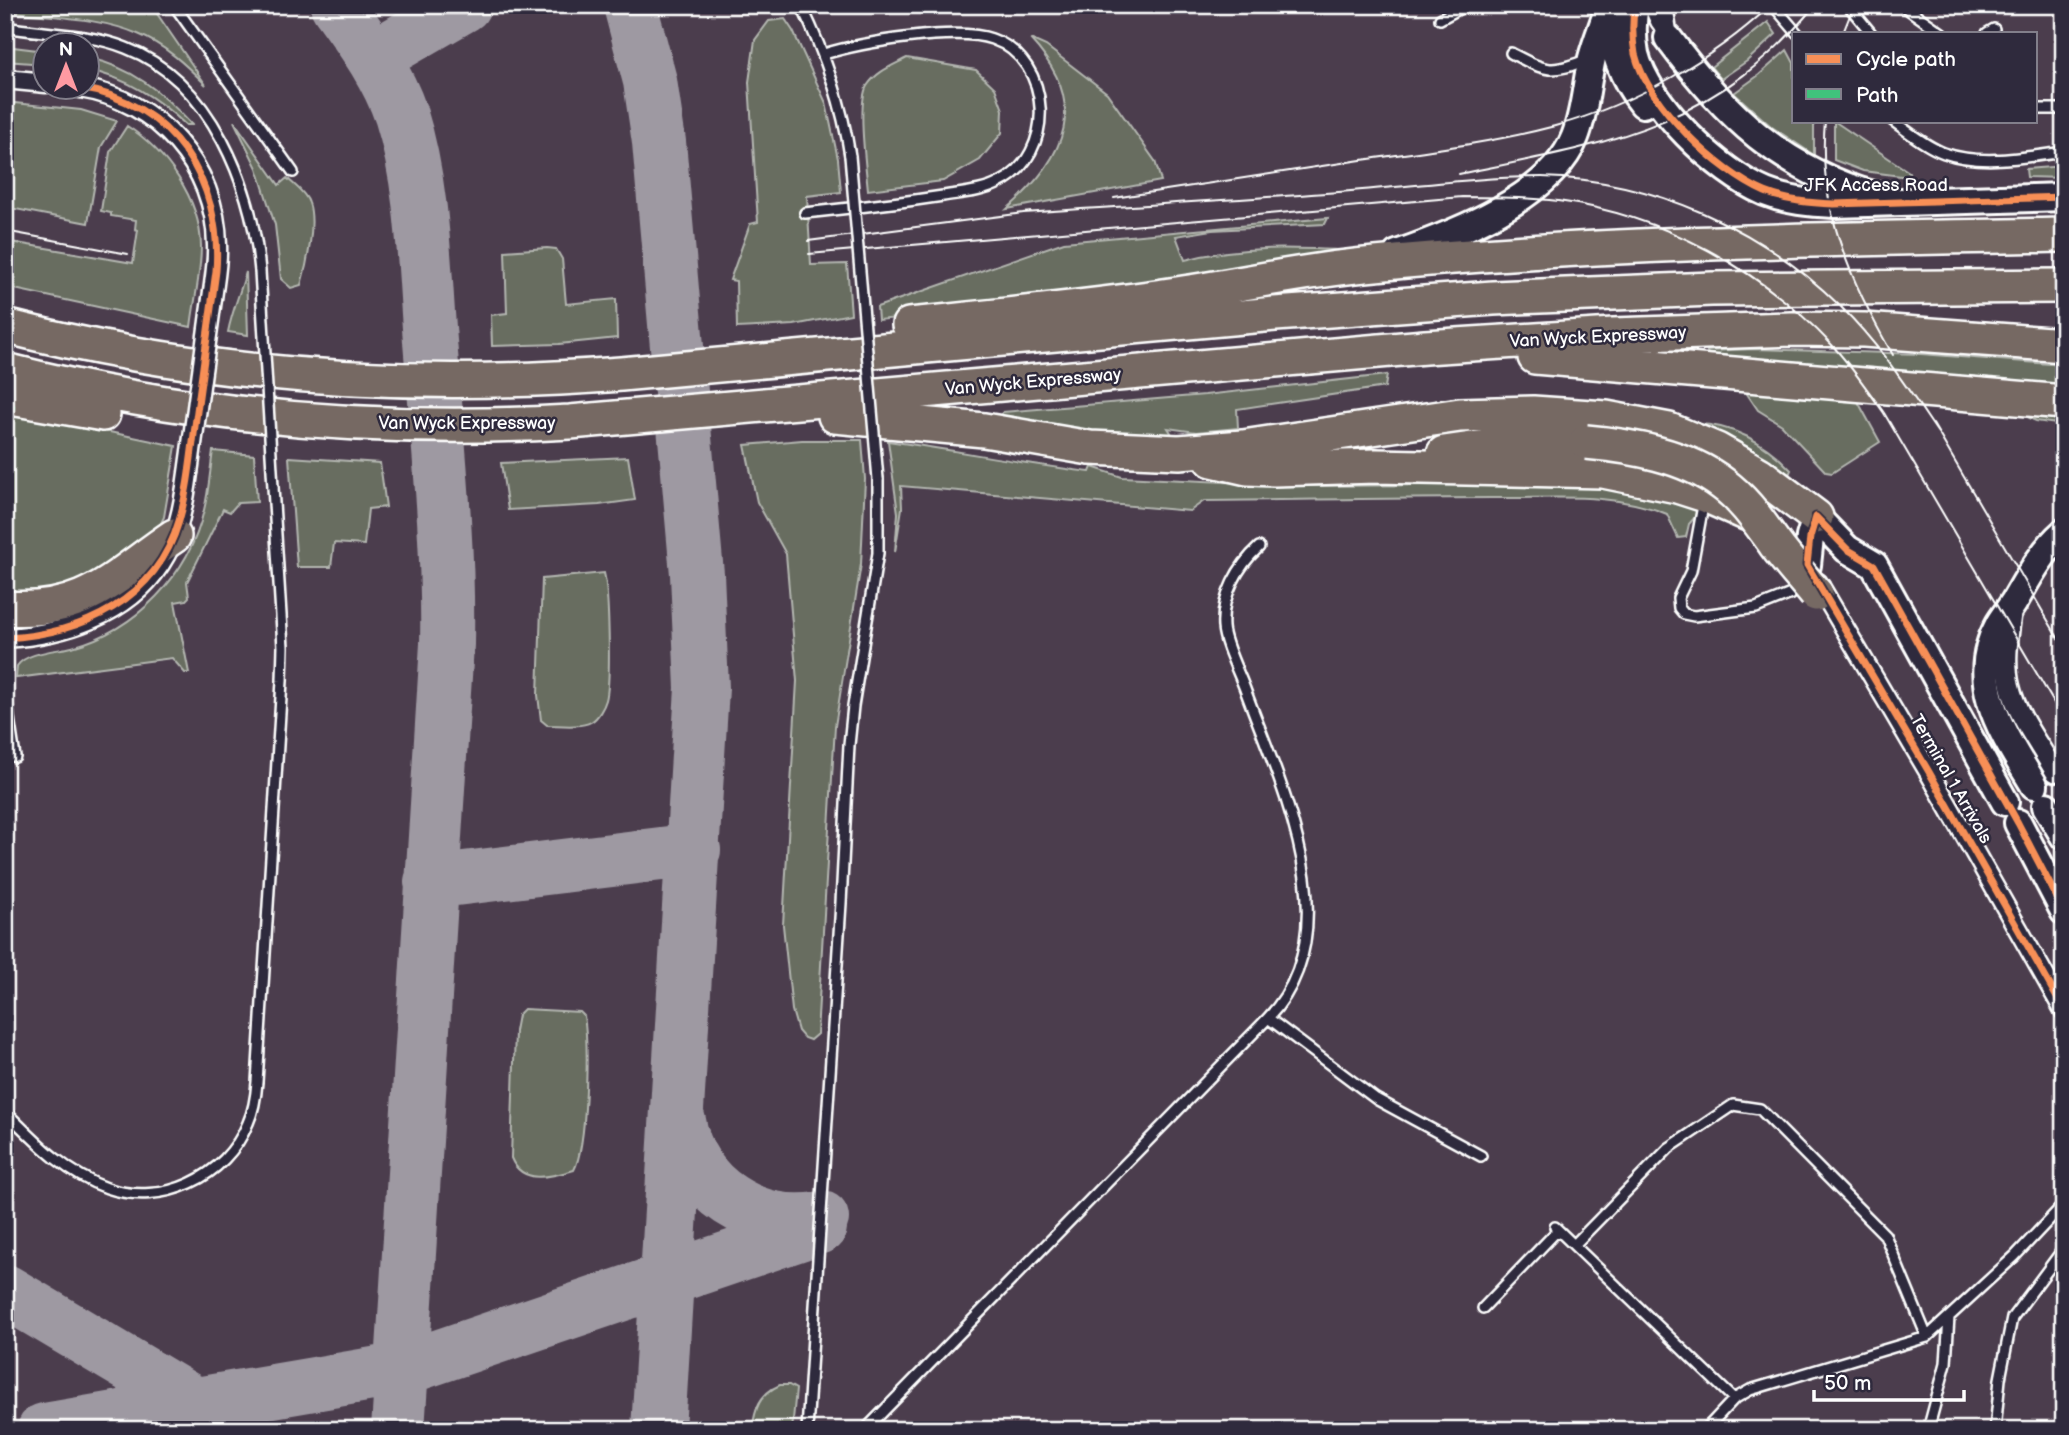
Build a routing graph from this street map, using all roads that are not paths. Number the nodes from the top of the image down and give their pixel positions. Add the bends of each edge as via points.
1 (174, 5) edge
2 (801, 5) edge
3 (1466, 5) edge
4 (1663, 5) edge
5 (1773, 5) edge
6 (1848, 5) edge
7 (1902, 5) edge
8 (1608, 9) edge
9 (1640, 11) edge
10 (1440, 19) dead end
11 (5, 27) edge
12 (1796, 32) edge
13 (1870, 32) edge
14 (1941, 32) edge
15 (1668, 38) junction
16 (1511, 53) dead end
17 (824, 54) junction
18 (1593, 57) junction
19 (5, 79) edge
20 (32, 82) edge
21 (102, 94) edge
22 (2038, 109) edge
23 (2064, 109) edge
24 (1894, 122) edge
25 (2064, 152) edge
26 (1705, 153) junction
27 (293, 172) dead end
28 (2064, 197) edge
29 (1898, 202) junction
30 (805, 213) dead end
31 (2064, 235) edge
32 (1365, 265) junction
33 (2064, 286) edge
34 (5, 304) edge
35 (2064, 325) edge
36 (5, 326) edge
37 (1792, 329) junction
38 (2064, 345) edge
39 (1425, 347) junction
40 (140, 354) junction
41 (768, 361) junction
42 (5, 370) edge
43 (5, 397) edge
44 (2064, 402) edge
45 (752, 407) junction
46 (240, 414) junction
47 (1179, 452) junction
48 (1376, 466) junction
49 (1705, 495) junction
50 (1816, 517) junction
51 (2064, 532) edge
52 (174, 536) junction
53 (1259, 547) dead end
54 (1816, 585) junction
55 (2017, 596) junction
56 (5, 608) edge
57 (5, 638) edge
58 (5, 691) edge
59 (15, 757) dead end
60 (2045, 788) junction
61 (2064, 836) edge
62 (2064, 911) edge
63 (2064, 1010) edge
64 (1268, 1018) junction
65 (2064, 1018) edge
66 (5, 1111) edge
67 (1481, 1156) dead end
68 (2064, 1204) edge
69 (1574, 1245) junction
70 (2064, 1248) edge
71 (1483, 1308) dead end
72 (1949, 1317) junction
73 (1927, 1337) junction
74 (1734, 1399) junction
75 (807, 1430) edge
76 (866, 1430) edge
77 (1705, 1430) edge
78 (1928, 1430) edge
79 (1995, 1430) edge

1 - 27 lane
2 - 17 lane
3 - 10 lane
4 - 15 street
5 - 12 lane
6 - 13 lane
7 - 14 lane
8 - 18 street
8 - 26 street via 1616,56 1631,90 1648,110
9 - 15 lane
9 - 26 street, JFK Access Road via 1636,55 1646,81
11 - 66 lane, bridge via 110,43 141,55 172,77 210,121 238,171 255,229 260,271 283,647 257,1082 248,1124 228,1155 208,1173 177,1188 143,1194 105,1187 78,1174
15 - 29 street via 1726,108 1777,152 1834,182
16 - 18 lane via 1554,70
17 - 30 lane via 859,44 943,35 992,39 1017,54 1032,76 1040,117 1030,155 998,184 918,200
17 - 75 lane, bridge via 840,102 850,156 878,479 878,553 849,745
18 - 32 street via 1576,136 1551,172 1486,219
19 - 20 street
21 - 52 street, bridge via 149,114 171,135 191,160 215,219 212,299 188,473
22 - 23 lane
24 - 25 lane via 1924,143 1958,156 1985,159
26 - 29 street, JFK Access Road via 1744,181 1784,198 1834,204
28 - 29 street, JFK Access Road
31 - 32 highway via 1634,245
32 - 41 highway via 1169,295 802,337
33 - 41 highway via 1675,290 1493,298
34 - 40 highway via 94,325
35 - 37 highway
36 - 40 highway
37 - 38 highway, Van Wyck Expressway
37 - 39 highway, Van Wyck Expressway
39 - 44 highway
39 - 45 highway, Van Wyck Expressway
40 - 41 highway via 317,376 437,381 585,377
42 - 46 highway, Van Wyck Expressway via 96,391
43 - 46 highway via 100,414
45 - 46 highway, Van Wyck Expressway via 484,426 384,425
45 - 47 highway via 984,430 1090,448
47 - 48 highway via 1247,468
47 - 50 highway via 1460,415 1606,418 1669,430 1717,450 1759,474
48 - 49 highway via 1603,471
48 - 54 highway, bridge via 1549,440 1627,447 1672,458 1722,483
49 - 54 highway via 1778,530 1795,547
49 - 54 lane via 1691,571 1678,598 1684,614 1756,608
50 - 54 street via 1811,537
50 - 62 street via 1847,549 1874,565
51 - 55 street
52 - 56 highway via 87,596 54,606
52 - 57 street via 160,565 122,602 75,626
53 - 64 lane via 1235,575 1223,627 1296,834 1307,912 1298,971
54 - 63 street, Terminal 1 Arrivals
54 - 65 street
55 - 60 street via 2008,644 2009,683
55 - 60 street via 1989,649 1990,703 2002,731
58 - 59 lane
60 - 61 street
64 - 67 lane via 1386,1105
64 - 76 lane
68 - 72 lane
69 - 71 lane via 1557,1228
69 - 73 lane via 1669,1148 1732,1105 1760,1109 1885,1235
69 - 74 lane
70 - 79 lane via 2012,1318
72 - 73 lane
72 - 78 lane via 1946,1363
73 - 74 lane via 1750,1390
74 - 77 lane

